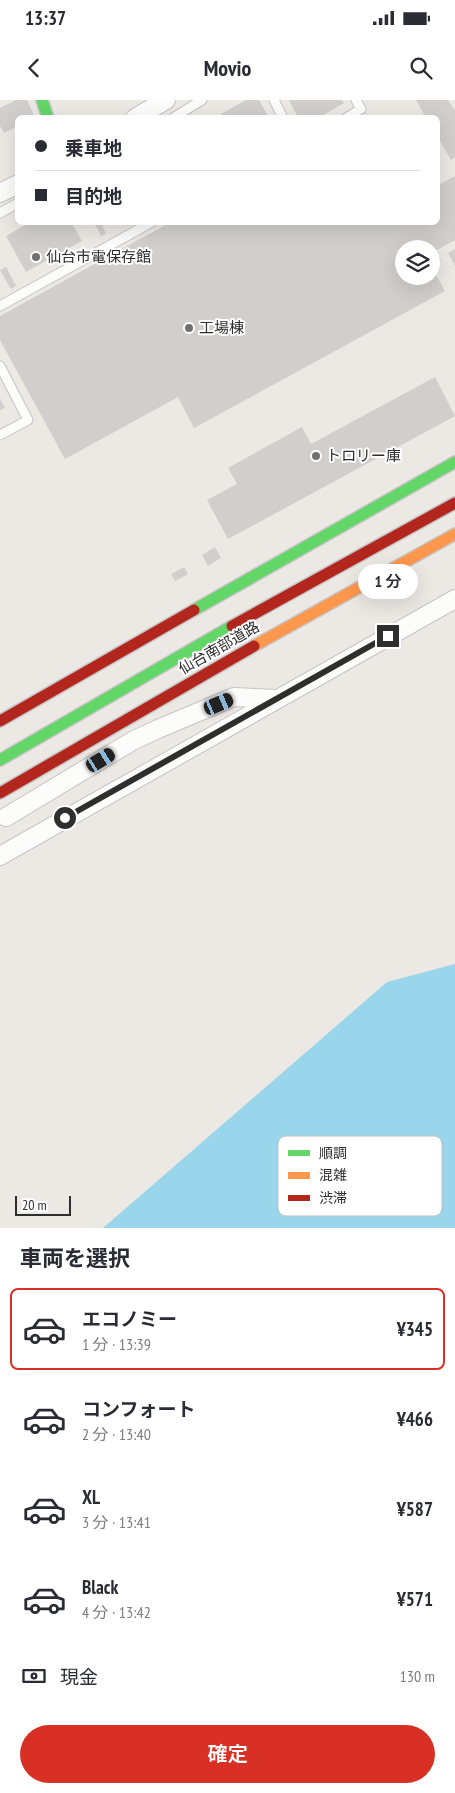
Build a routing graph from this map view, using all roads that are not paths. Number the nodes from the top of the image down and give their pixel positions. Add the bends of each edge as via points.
1 (42, 100) edge
2 (166, 100) edge
3 (202, 100) edge
4 (274, 100) edge
5 (356, 100) edge
6 (363, 113) edge
7 (47, 115) edge
8 (140, 115) edge
9 (178, 115) edge
10 (282, 115) edge
11 (15, 186) edge
12 (0, 193) edge
13 (15, 206) edge
14 (0, 213) edge
15 (134, 227) edge
16 (0, 306) edge
17 (0, 366) edge
18 (0, 435) edge
19 (455, 462) edge
20 (455, 503) edge
21 (455, 534) edge
22 (455, 599) edge
23 (276, 699) junction
24 (0, 721) edge
25 (0, 760) edge
26 (2, 810) edge
27 (0, 856) edge

1 - 7 main road
2 - 8 street
3 - 9 lane
4 - 10 lane
5 - 6 lane
11 - 12 street
13 - 14 lane
15 - 16 lane
17 - 18 lane via 28,420
19 - 24 main road
20 - 25 main road, 仙台南部道路 via 302,586
21 - 26 main road, 仙台南部道路 via 283,629
22 - 23 street
23 - 26 street via 234,697 134,740
23 - 27 street

